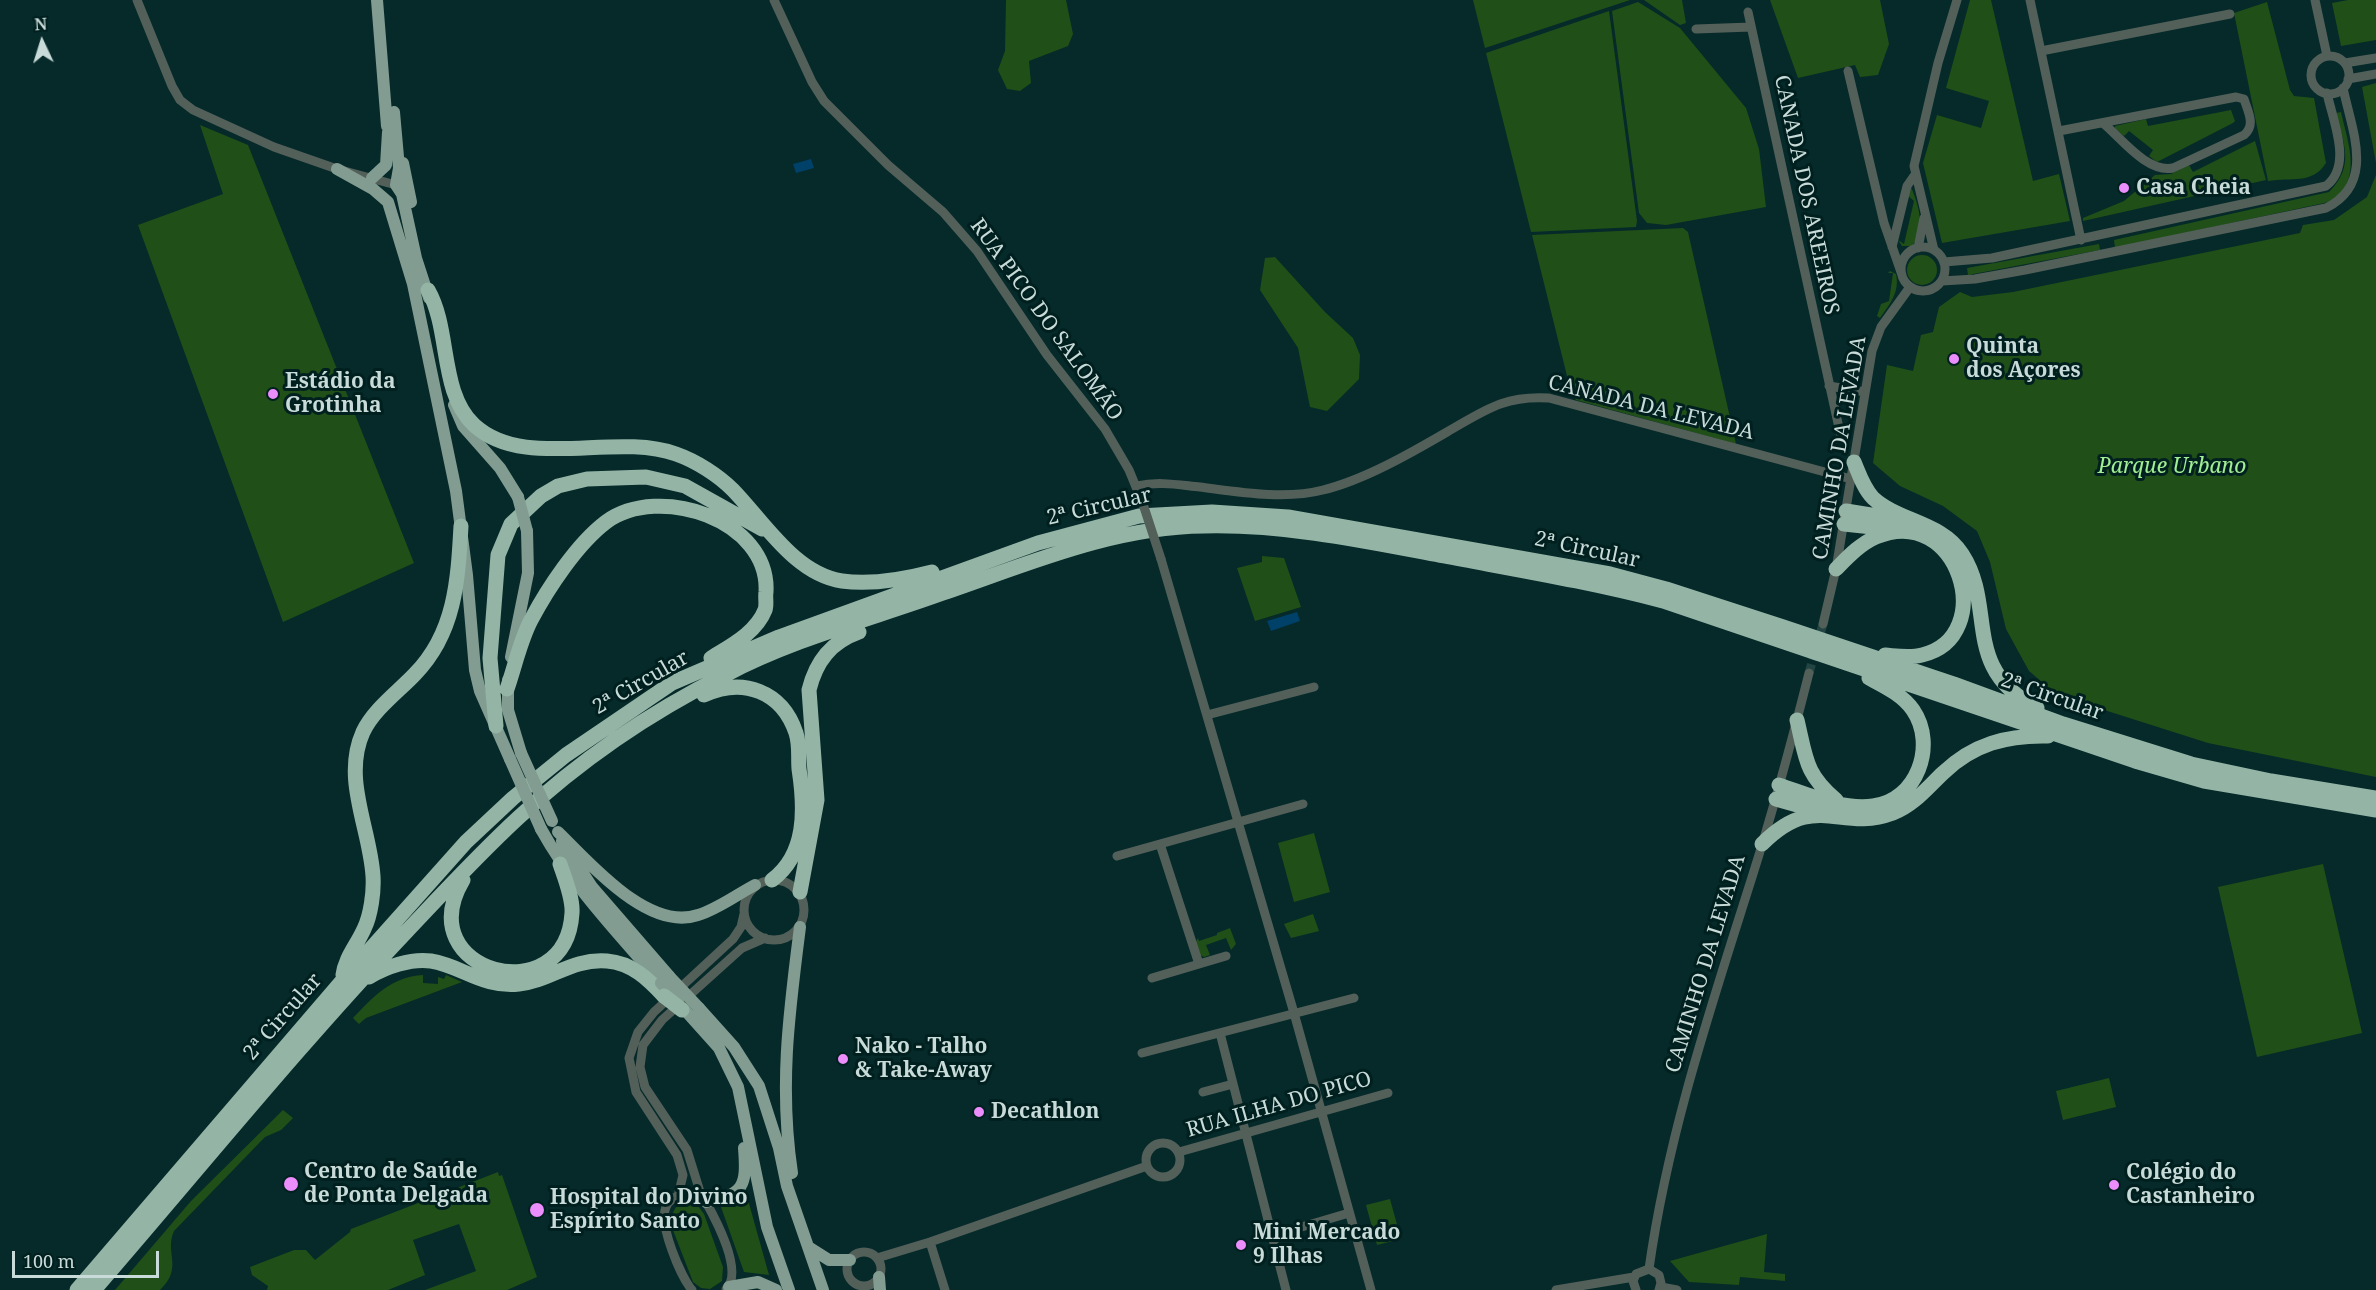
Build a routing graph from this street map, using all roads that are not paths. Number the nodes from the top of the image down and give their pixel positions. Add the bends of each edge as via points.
1 (138, 0) edge
2 (774, 0) edge
3 (1957, 0) edge
4 (2030, 0) edge
5 (2315, 0) edge
6 (377, 4) edge
7 (1748, 12) dead end
8 (2230, 14) dead end
9 (1751, 27) junction
10 (1696, 29) dead end
11 (2042, 51) junction
12 (2327, 56) junction
13 (2376, 57) edge
14 (2345, 63) junction
15 (1848, 71) dead end
16 (2376, 74) edge
17 (2348, 79) junction
18 (2343, 88) junction
19 (2327, 93) junction
20 (394, 112) junction
21 (2103, 123) junction
22 (388, 132) junction
23 (2060, 132) junction
24 (337, 170) junction
25 (1914, 176) junction
26 (372, 178) junction
27 (396, 185) junction
28 (1924, 209) junction
29 (2081, 240) junction
30 (1892, 247) junction
31 (1918, 248) junction
32 (1934, 250) junction
33 (1906, 255) junction
34 (1944, 262) junction
35 (1902, 275) junction
36 (1942, 280) junction
37 (422, 284) junction
38 (1910, 287) junction
39 (1829, 386) junction
40 (1865, 392) junction
41 (1841, 437) dead end
42 (1854, 462) junction
43 (1851, 479) junction
44 (1137, 486) junction
45 (1845, 518) junction
46 (461, 526) junction
47 (1915, 527) junction
48 (777, 538) junction
49 (1014, 552) junction
50 (1836, 569) junction
51 (1001, 573) junction
52 (1823, 624) tunnel mouth
53 (1843, 655) junction
54 (1809, 673) tunnel mouth
55 (672, 683) junction
56 (1314, 687) dead end
57 (507, 689) junction
58 (1207, 715) junction
59 (1797, 720) junction
60 (646, 722) junction
61 (496, 726) junction
62 (2061, 730) junction
63 (516, 756) junction
64 (1778, 792) junction
65 (2376, 798) edge
66 (1303, 804) dead end
67 (1843, 806) junction
68 (2376, 810) edge
69 (1828, 813) junction
70 (1238, 822) junction
71 (555, 827) junction
72 (1160, 844) junction
73 (1762, 844) junction
74 (484, 850) junction
75 (1117, 856) dead end
76 (560, 864) junction
77 (772, 880) junction
78 (755, 885) junction
79 (801, 892) junction
80 (744, 914) junction
81 (800, 927) junction
82 (765, 938) junction
83 (1226, 956) dead end
84 (1199, 964) junction
85 (1152, 978) dead end
86 (349, 982) junction
87 (665, 985) junction
88 (1354, 998) dead end
89 (688, 1010) junction
90 (1294, 1014) junction
91 (1220, 1033) junction
92 (1142, 1053) dead end
93 (1233, 1084) junction
94 (1203, 1092) dead end
95 (1388, 1093) dead end
96 (1320, 1112) junction
97 (745, 1119) junction
98 (1246, 1134) junction
99 (1179, 1152) junction
100 (1147, 1166) junction
101 (678, 1196) junction
102 (704, 1200) junction
103 (1349, 1213) junction
104 (798, 1217) junction
105 (1271, 1236) junction
106 (930, 1242) junction
107 (809, 1247) junction
108 (904, 1251) junction
109 (877, 1258) junction
110 (850, 1260) junction
111 (1649, 1269) junction
112 (880, 1274) junction
113 (1634, 1277) junction
114 (1660, 1288) edge
115 (727, 1289) edge
116 (77, 1290) edge
117 (94, 1290) edge
118 (692, 1290) edge
119 (776, 1290) edge
120 (789, 1290) edge
121 (823, 1290) edge
122 (880, 1290) edge
123 (945, 1290) edge
124 (1286, 1290) edge
125 (1371, 1290) edge
126 (1556, 1290) edge
127 (1636, 1290) edge
128 (1677, 1290) edge

1 - 24 street via 180,100 193,110 274,147
2 - 44 street, RUA PICO DO SALOMÃO via 824,101 942,212 977,251 1047,355 1105,429
3 - 25 street via 1925,113
4 - 11 street
5 - 12 street
6 - 20 main road
6 - 22 main road
7 - 9 street, CANADA DOS AREEIROS
8 - 11 street
9 - 10 street
9 - 39 street, CANADA DOS AREEIROS
11 - 23 street
12 - 14 street
12 - 19 street via 2313,66 2312,78 2317,88
13 - 14 street
14 - 17 street
15 - 30 street
16 - 17 street
17 - 18 street
18 - 19 street
18 - 36 street via 2358,163 2353,184 2326,208 2025,270
19 - 29 street via 2341,158 2339,171 2326,186
20 - 27 main road via 399,168
20 - 37 main road
21 - 21 street via 2228,98 2244,99 2252,122 2250,130 2163,170 2153,166
21 - 23 street
22 - 26 main road via 387,161
22 - 27 main road
23 - 29 street
24 - 26 street
24 - 37 main road via 373,189 388,202
25 - 28 street
25 - 30 street via 1907,186
26 - 27 street
27 - 37 main road
28 - 31 street
28 - 32 street
29 - 34 street via 1992,258
30 - 33 street
30 - 35 street
31 - 32 street
31 - 33 street
32 - 34 street
33 - 35 street
34 - 36 street
35 - 38 street
36 - 38 street via 1927,291
37 - 46 main road
37 - 48 highway via 436,305 454,391 462,409 473,424 492,438 522,447 627,445 675,454 701,465 731,488
37 - 57 main road, bridge via 456,410 463,426 500,468 518,497 527,531 528,573
38 - 40 street, CAMINHO DA LEVADA via 1877,334
39 - 40 street
39 - 41 street, CANADA DOS AREEIROS
40 - 42 street, CAMINHO DA LEVADA
42 - 43 street, CAMINHO DA LEVADA
42 - 47 highway via 1872,497
43 - 44 street, CANADA DA LEVADA via 1536,397 1481,410 1399,458 1324,490 1244,492 1154,482
43 - 45 street, CAMINHO DA LEVADA
44 - 58 street, RUA PICO DO SALOMÃO, bridge
45 - 47 highway
45 - 50 street, CAMINHO DA LEVADA
46 - 61 main road via 475,670
46 - 86 highway via 458,576 446,630 431,657 381,707 363,732 355,762 373,877 366,926 345,963
47 - 50 highway via 1864,543
47 - 53 highway via 1942,546 1959,573 1963,590 1959,623 1949,638 1924,654
47 - 62 highway via 1948,539 1960,551 1977,590 1985,648 1997,673 2010,689
48 - 49 highway via 814,571 854,582 917,576
48 - 61 highway via 699,493 646,477 587,479 558,486 541,496 511,524 498,555 490,658
49 - 53 highway, 2ª Circular via 1139,516 1212,512 1288,517 1610,574 1666,589
49 - 55 highway, 2ª Circular via 778,637
50 - 52 street, CAMINHO DA LEVADA
51 - 53 highway, 2ª Circular via 1099,541 1173,527 1240,526 1302,532 1607,586
51 - 60 highway, 2ª Circular via 784,649 728,673
51 - 79 highway via 985,584 845,637 821,660 809,690 817,800
53 - 62 highway, 2ª Circular via 1954,684
53 - 67 highway via 1913,709 1923,750 1917,774 1900,795 1873,806
54 - 59 street, CAMINHO DA LEVADA
55 - 57 highway via 743,639 765,610 767,575 756,550 733,530 708,516 675,506 637,508 607,522 577,549 531,620
55 - 86 highway, 2ª Circular via 609,724 513,798 466,842
56 - 58 street
57 - 63 main road
58 - 70 street, RUA PICO DO SALOMÃO
59 - 64 street, CAMINHO DA LEVADA
59 - 67 highway via 1809,771 1820,787
60 - 74 highway, 2ª Circular via 579,768 521,814
60 - 77 highway via 728,687 746,686 772,697 782,706 799,747 802,825 789,866
61 - 63 main road
62 - 65 highway, 2ª Circular via 2227,773
62 - 68 highway, 2ª Circular via 2204,781
62 - 69 highway via 1990,742 1967,753 1928,789 1895,812 1875,818
63 - 71 main road, bridge
63 - 76 main road, bridge via 541,829
64 - 67 highway
64 - 69 highway
64 - 73 street, CAMINHO DA LEVADA
66 - 70 street
69 - 73 highway via 1791,821
70 - 72 street
70 - 90 street, RUA PICO DO SALOMÃO
71 - 78 main road via 618,888 659,914 685,918 698,915
71 - 87 main road via 570,857
72 - 75 street
72 - 84 street
73 - 111 street, CAMINHO DA LEVADA via 1674,1136
74 - 76 highway via 454,895 451,922 471,959 506,973 530,971 558,951 565,941 572,910
74 - 86 highway, 2ª Circular
76 - 87 main road
77 - 78 street
77 - 79 street via 791,884
78 - 80 street via 746,898
79 - 81 street via 805,910
80 - 82 street via 751,929
80 - 101 street via 734,939 654,1012 638,1032 631,1050 630,1068 636,1092 681,1166
81 - 82 street via 780,939
81 - 104 main road via 786,1036 785,1101
82 - 102 street via 742,948 662,1020 643,1045 640,1067 645,1087 687,1150
83 - 84 street
84 - 85 street
86 - 87 highway via 383,969 430,961 477,980 521,984 571,965 608,961
86 - 116 highway, 2ª Circular
86 - 117 highway, 2ª Circular
87 - 89 highway, bridge
88 - 90 street
89 - 97 main road via 730,1066
89 - 104 main road via 734,1047 759,1086
90 - 91 street
90 - 96 street, RUA PICO DO SALOMÃO
91 - 92 street
91 - 93 street
93 - 94 street
93 - 98 street
95 - 96 street, RUA ILHA DO PICO
96 - 98 street, RUA ILHA DO PICO
96 - 103 street, RUA PICO DO SALOMÃO
97 - 102 main road via 741,1125 744,1180 740,1190 729,1197
97 - 120 main road via 766,1227
98 - 99 street, RUA ILHA DO PICO
98 - 105 street
99 - 100 street via 1174,1146 1159,1143 1147,1154
99 - 100 street via 1179,1169 1170,1176 1159,1177
100 - 106 street
101 - 102 street via 687,1194
101 - 118 street via 666,1207 664,1217 680,1272
102 - 115 street via 731,1258 733,1277
103 - 105 street
103 - 125 street, RUA PICO DO SALOMÃO
104 - 107 main road
105 - 124 street
106 - 108 street
106 - 123 street
107 - 110 main road via 829,1260
107 - 121 main road
108 - 109 street
108 - 112 street
109 - 110 street via 866,1252
109 - 112 street
110 - 112 street via 847,1273 855,1284 869,1285
111 - 113 street
111 - 114 street via 1659,1275
112 - 122 main road
113 - 126 street
113 - 127 street
114 - 128 street
115 - 119 main road via 758,1282

